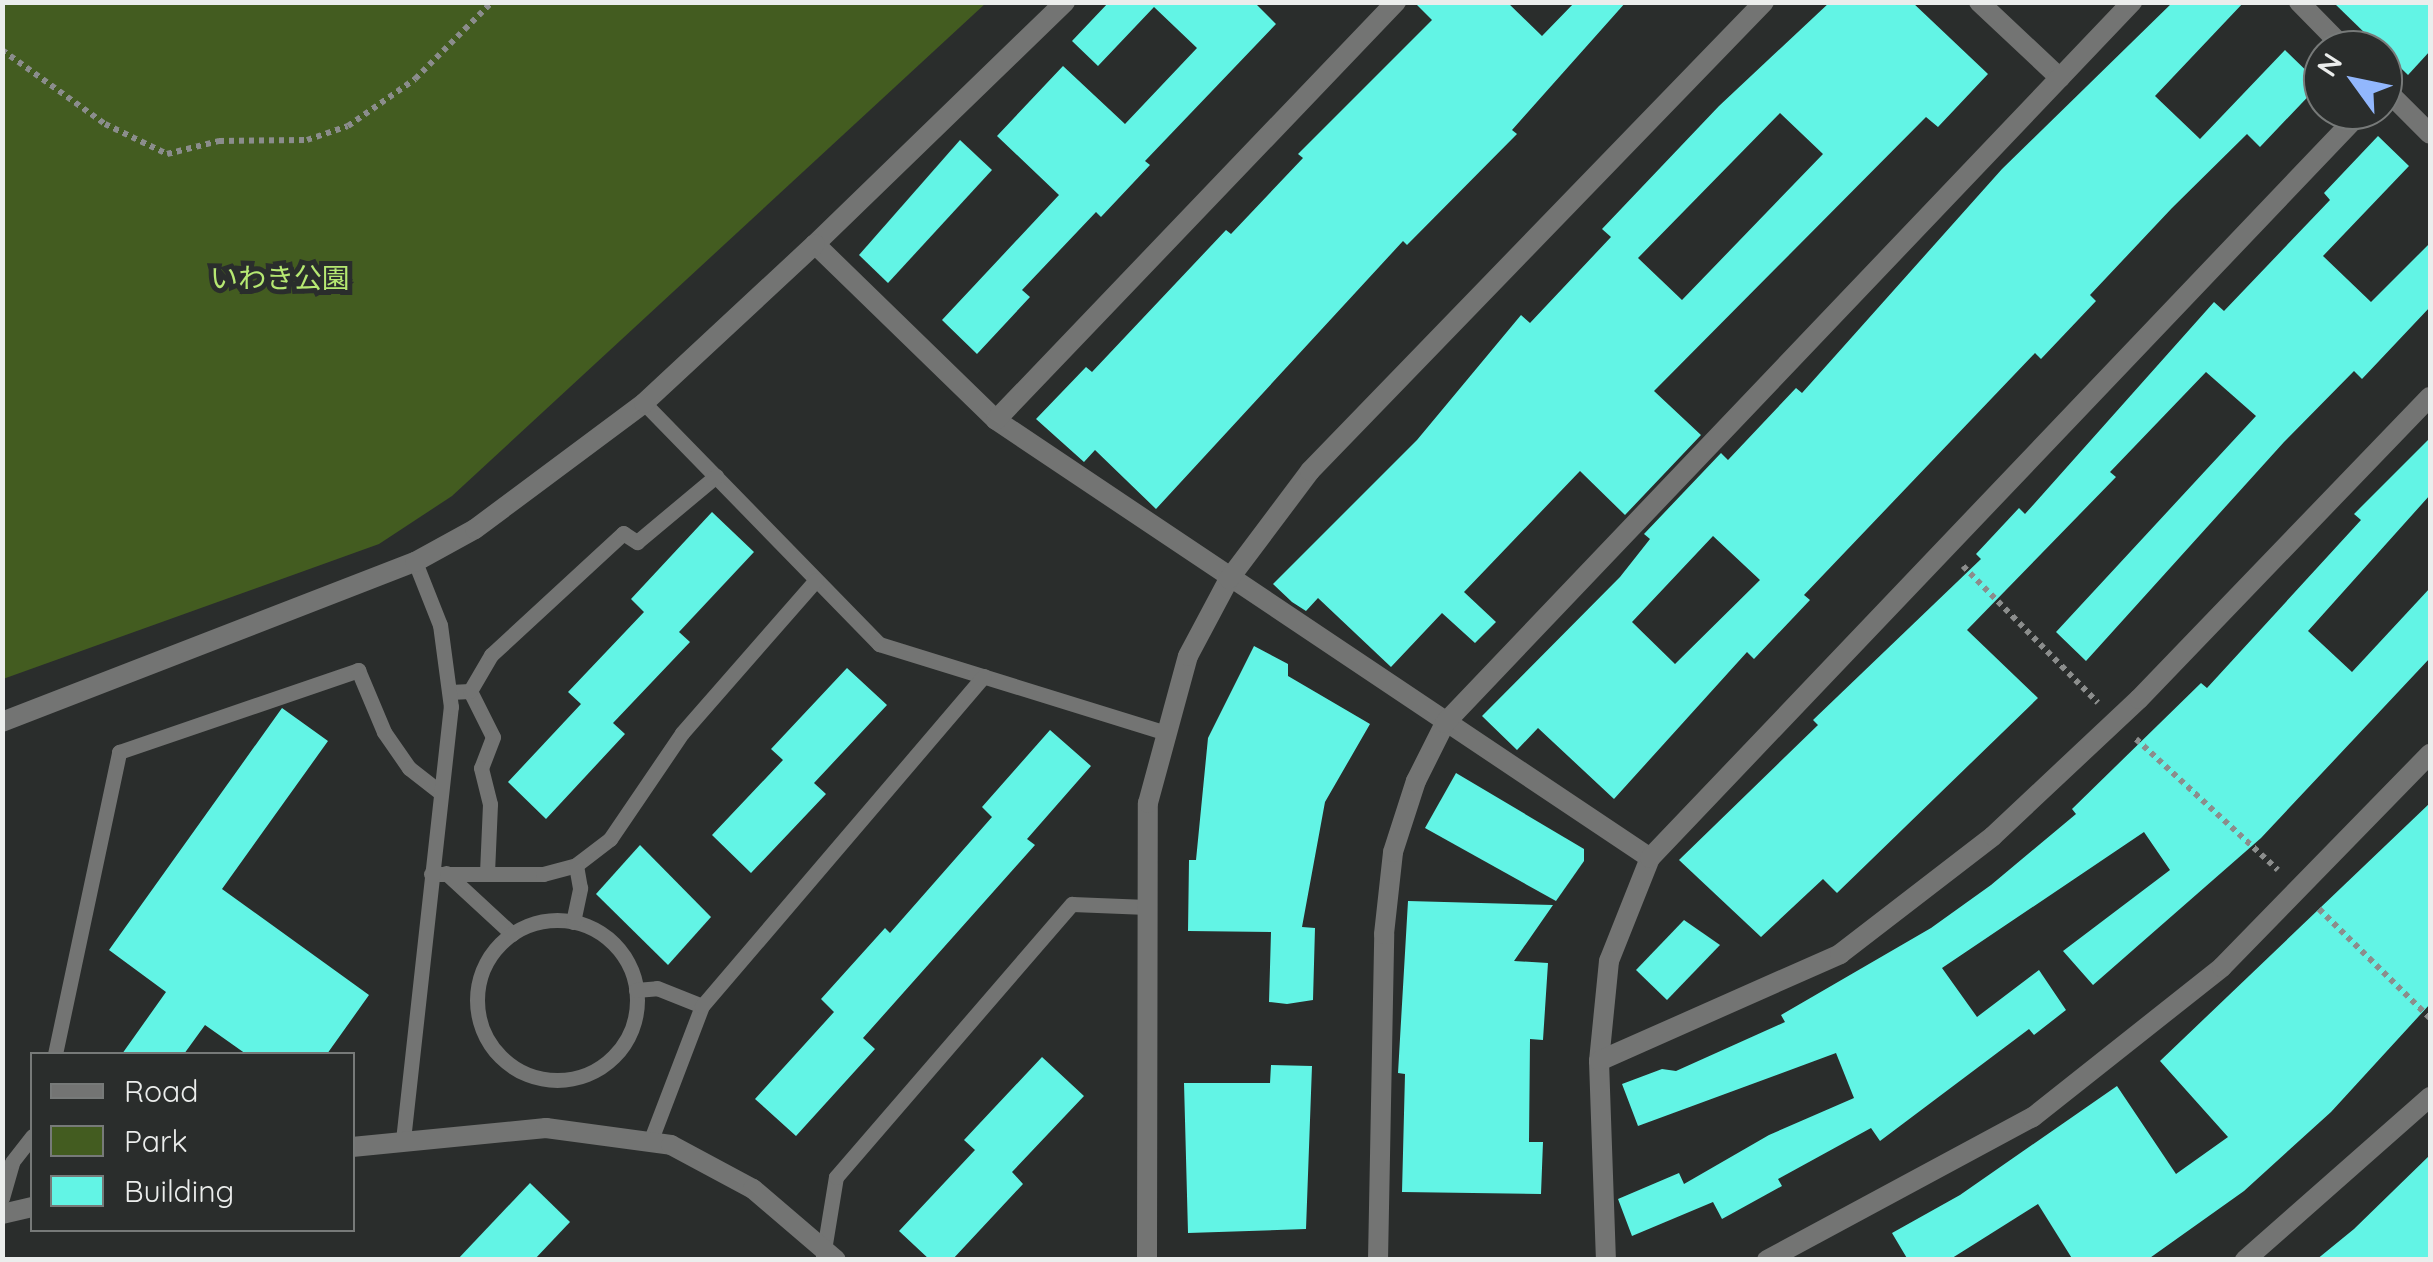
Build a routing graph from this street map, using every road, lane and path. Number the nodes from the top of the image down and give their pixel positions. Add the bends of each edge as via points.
1 (492, 2) edge
2 (1065, 2) edge
3 (1396, 2) edge
4 (1764, 2) edge
5 (1979, 2) edge
6 (2132, 2) edge
7 (2299, 2) edge
8 (2326, 30) edge
9 (2, 50) edge
10 (2060, 78) junction
11 (2403, 108) edge
12 (2344, 130) edge
13 (2430, 134) edge
14 (814, 244) junction
15 (2430, 397) edge
16 (644, 403) junction
17 (996, 420) junction
18 (716, 476) junction
19 (1944, 548) junction
20 (415, 562) junction
21 (1230, 579) junction
22 (816, 580) junction
23 (984, 676) junction
24 (470, 691) junction
25 (450, 692) junction
26 (2116, 721) junction
27 (2, 722) edge
28 (1445, 723) junction
29 (1163, 732) junction
30 (2430, 754) edge
31 (440, 792) junction
32 (1650, 858) junction
33 (576, 865) junction
34 (487, 872) junction
35 (439, 873) junction
36 (2298, 888) junction
37 (1146, 908) junction
38 (573, 922) junction
39 (512, 934) junction
40 (636, 990) junction
41 (702, 1006) junction
42 (2430, 1018) edge
43 (55, 1052) edge
44 (1600, 1061) junction
45 (2430, 1097) edge
46 (30, 1139) edge
47 (403, 1140) junction
48 (650, 1142) junction
49 (355, 1147) edge
50 (2, 1198) edge
51 (30, 1207) edge
52 (2, 1214) edge
53 (827, 1256) edge
54 (1147, 1260) edge
55 (1378, 1260) edge
56 (1606, 1260) edge
57 (1767, 1260) edge
58 (2246, 1260) edge

1 - 9 path via 415,79 348,126 307,140 218,141 167,154 105,124
2 - 14 street
3 - 17 street
4 - 21 street via 1310,471
5 - 10 street
6 - 10 street
7 - 8 street
10 - 28 street
11 - 13 street
12 - 19 street
14 - 16 street
14 - 17 street
15 - 26 street
16 - 18 lane
16 - 20 street via 475,530
17 - 21 street
18 - 22 lane
18 - 24 lane via 636,542 623,532 491,656
19 - 26 path
19 - 32 street
20 - 25 lane via 440,625
20 - 27 street
21 - 28 street
21 - 29 street via 1188,656
22 - 23 lane via 879,644
22 - 33 lane via 682,733 610,839
23 - 29 lane
23 - 41 lane
24 - 25 lane
24 - 34 lane via 493,737 482,768 490,804
25 - 31 lane
26 - 36 path
26 - 44 street via 1993,836 1840,954
28 - 32 street
28 - 55 street via 1416,781 1394,852 1384,934
29 - 37 street via 1148,803
30 - 36 street
31 - 35 lane
31 - 43 lane via 408,768 358,670 119,752
32 - 44 street via 1609,961
33 - 34 lane via 543,874
33 - 38 lane via 580,888
34 - 35 lane
35 - 39 lane
35 - 47 lane
36 - 42 path
36 - 57 street via 2222,967 2034,1117
37 - 53 lane via 1072,904 836,1177
37 - 54 street
38 - 39 lane via 531,924
38 - 40 lane via 617,946
39 - 40 lane via 485,964 476,995 488,1040 522,1073 568,1078 611,1060 630,1034
40 - 41 lane via 657,988
41 - 48 lane
44 - 56 street
45 - 58 street
46 - 50 lane via 12,1162
47 - 48 street via 546,1128
47 - 49 street
48 - 53 street via 671,1145 753,1189
51 - 52 street

